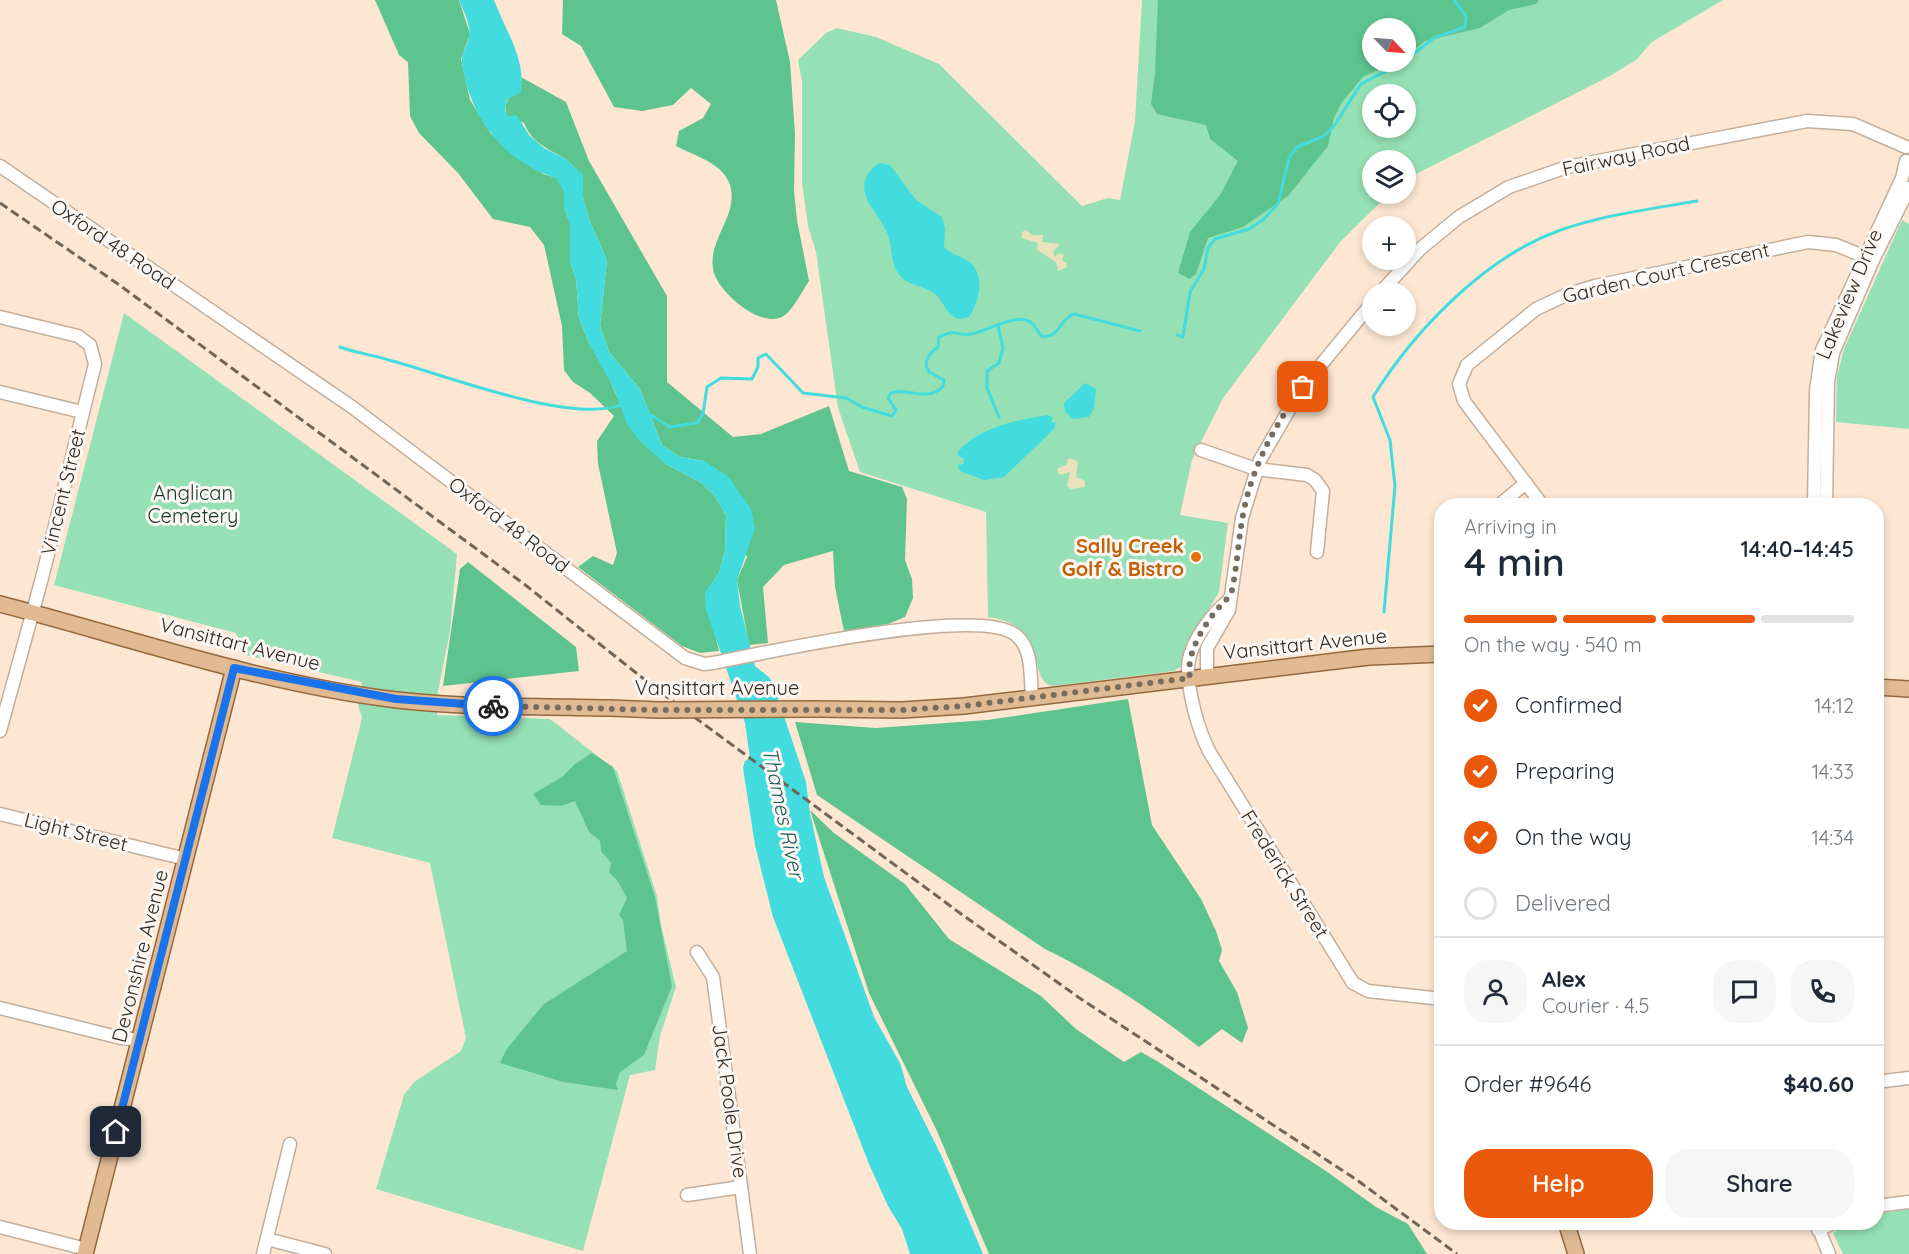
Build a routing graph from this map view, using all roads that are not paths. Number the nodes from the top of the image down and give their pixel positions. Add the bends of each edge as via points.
1 (1908, 145) edge
2 (1908, 163) edge
3 (0, 166) edge
4 (1909, 188) edge
5 (1869, 258) junction
6 (1390, 282) edge
7 (1362, 315) edge
8 (0, 317) edge
9 (0, 392) edge
10 (82, 412) junction
11 (1201, 450) dead end
12 (1256, 469) junction
13 (1526, 483) junction
14 (1508, 498) edge
15 (1537, 498) edge
16 (1814, 498) edge
17 (1826, 498) edge
18 (1317, 552) dead end
19 (1229, 600) junction
20 (0, 604) edge
21 (32, 612) junction
22 (1434, 654) edge
23 (234, 668) junction
24 (1207, 676) junction
25 (1190, 678) junction
26 (1884, 687) edge
27 (1909, 689) edge
28 (1032, 696) junction
29 (0, 731) edge
30 (0, 813) edge
31 (186, 859) junction
32 (697, 952) dead end
33 (1434, 998) edge
34 (0, 1008) edge
35 (141, 1040) junction
36 (1909, 1078) edge
37 (1884, 1081) edge
38 (290, 1144) dead end
39 (741, 1187) junction
40 (687, 1195) dead end
41 (1909, 1202) edge
42 (1884, 1205) edge
43 (0, 1227) edge
44 (1568, 1230) edge
45 (1819, 1230) edge
46 (267, 1239) junction
47 (86, 1252) edge
48 (263, 1254) edge
49 (325, 1254) edge
50 (750, 1254) edge
51 (1576, 1254) edge
52 (1829, 1254) edge

1 - 2 street, Lakeview Drive
1 - 6 street, Fairway Road via 1852,124 1807,121 1567,166 1509,187 1459,217 1420,249
2 - 5 street, Lakeview Drive
3 - 28 street, Oxford 48 Road via 352,406 685,658 704,664 903,630 1003,628 1024,643
4 - 5 street, Lakeview Drive
5 - 13 street, Garden Court Crescent via 1824,242 1792,244 1595,285 1536,309 1467,365 1459,384 1464,401
5 - 16 street, Lakeview Drive via 1826,338 1819,362
5 - 17 street, Lakeview Drive via 1829,368
7 - 12 street via 1301,389
8 - 10 street, Vincent Street via 87,342 95,364
9 - 10 street
10 - 21 street, Vincent Street
11 - 12 street
12 - 18 street via 1307,475 1320,484 1323,498
12 - 19 street via 1242,518
13 - 14 street
13 - 15 street, Garden Court Crescent
19 - 24 street via 1229,610 1207,648
19 - 25 street via 1216,611 1194,647 1188,667
20 - 21 main road, Vansittart Avenue
21 - 23 main road, Vansittart Avenue
21 - 29 street, Vincent Street
22 - 24 main road, Vansittart Avenue via 1369,657
23 - 28 main road, Vansittart Avenue, bridge via 333,689 453,705 816,710 943,707
23 - 31 main road, Devonshire Avenue
24 - 25 main road, Vansittart Avenue
25 - 28 main road, Vansittart Avenue
25 - 33 street, Frederick Street via 1193,704 1209,751 1353,983 1368,991
26 - 27 main road
30 - 31 street, Light Street
31 - 35 main road, Devonshire Avenue
32 - 39 street, Jack Poole Drive via 713,977
34 - 35 street
35 - 47 main road, Devonshire Avenue
36 - 37 street
38 - 46 street
39 - 40 street
39 - 50 street, Jack Poole Drive
41 - 42 street
43 - 47 street
44 - 51 main road
45 - 52 street
46 - 48 street
46 - 49 street

